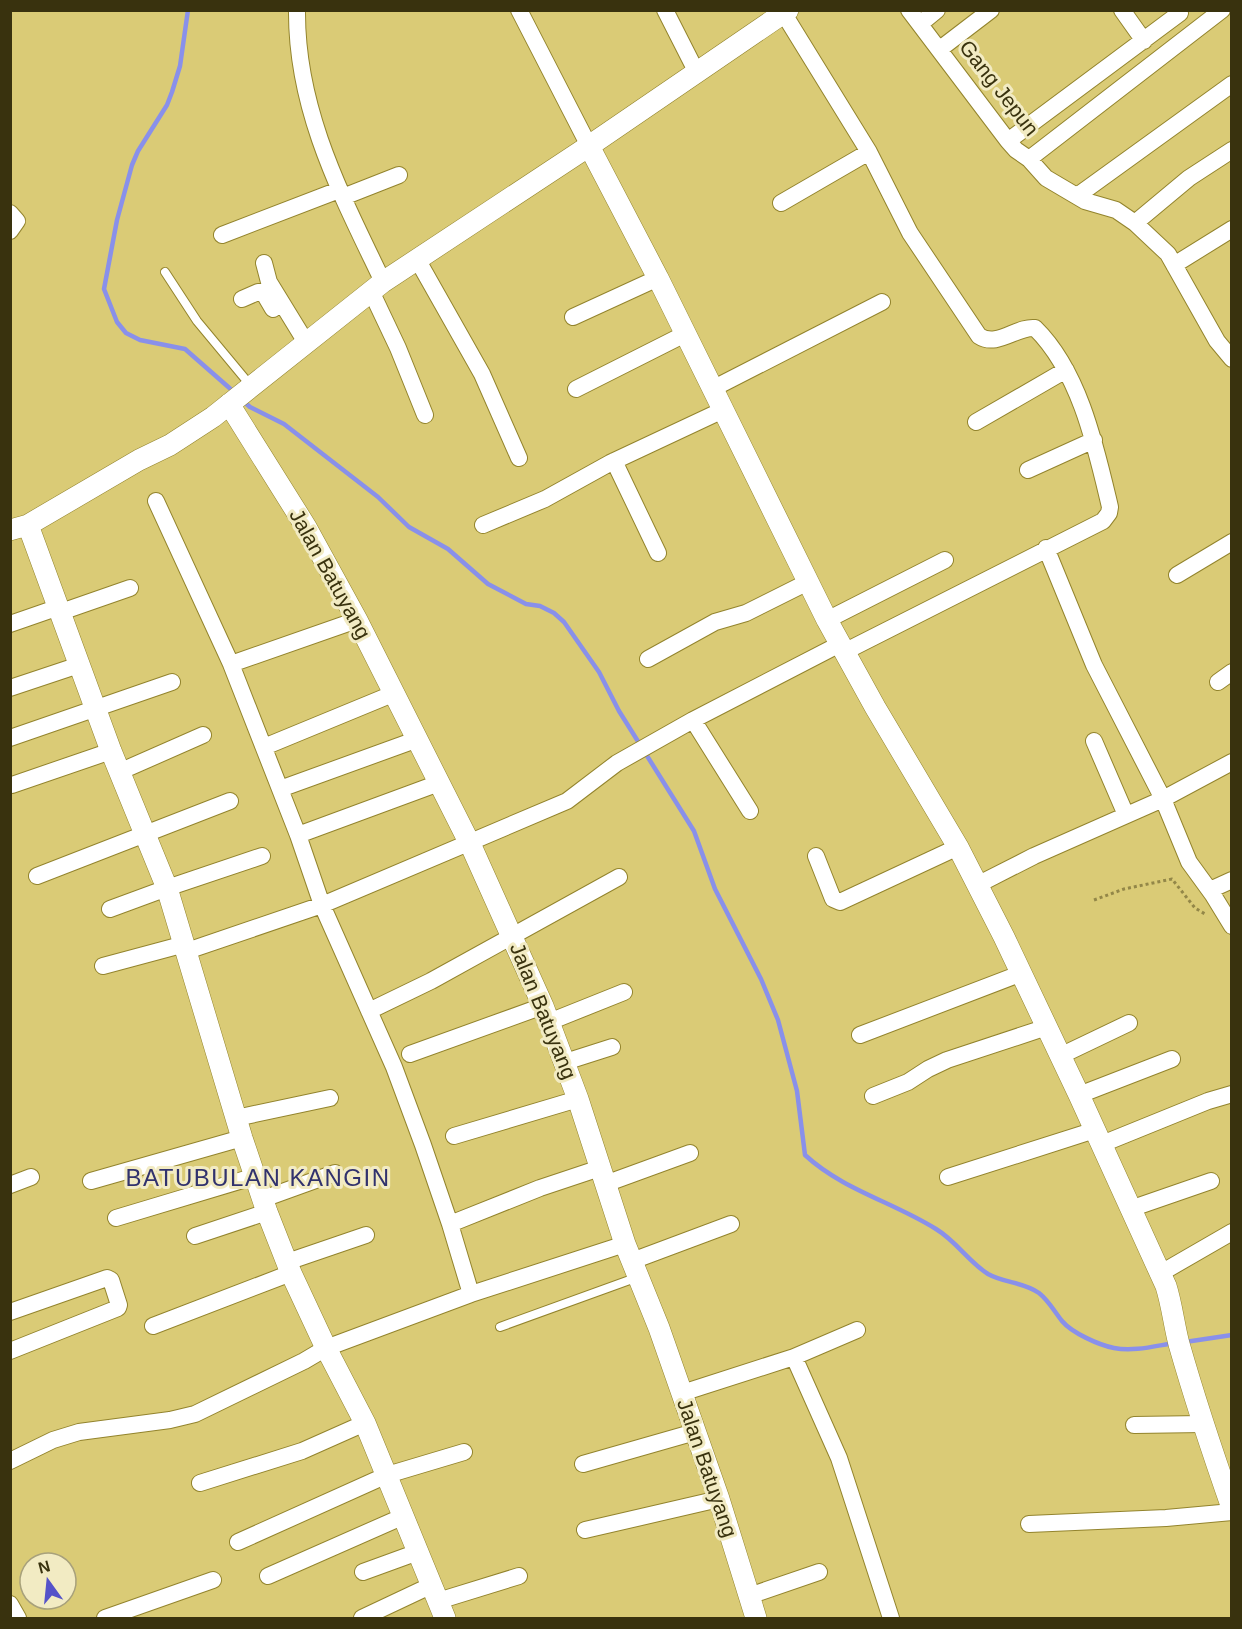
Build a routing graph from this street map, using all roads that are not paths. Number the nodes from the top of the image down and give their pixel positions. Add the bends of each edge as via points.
1 (297, 10) edge
2 (519, 10) edge
3 (909, 10) edge
4 (937, 10) edge
5 (991, 10) edge
6 (1122, 10) edge
7 (1222, 10) edge
8 (668, 11) edge
9 (786, 12) edge
10 (1180, 13) dead end
11 (920, 24) junction
12 (1144, 40) junction
13 (940, 49) junction
14 (697, 73) junction
15 (1232, 84) edge
16 (1008, 141) junction
17 (589, 146) junction
18 (1232, 150) edge
19 (869, 152) junction
20 (1029, 159) junction
21 (399, 175) dead end
22 (341, 193) junction
23 (1077, 196) junction
24 (781, 203) dead end
25 (10, 213) edge
26 (1135, 223) junction
27 (1232, 229) edge
28 (10, 231) edge
29 (222, 235) dead end
30 (417, 259) junction
31 (264, 263) dead end
32 (1174, 265) junction
33 (165, 272) dead end
34 (658, 278) junction
35 (377, 286) junction
36 (242, 299) dead end
37 (882, 302) dead end
38 (573, 317) dead end
39 (685, 334) junction
40 (303, 347) junction
41 (1232, 358) edge
42 (1066, 370) junction
43 (576, 389) dead end
44 (712, 389) junction
45 (235, 399) junction
46 (723, 410) junction
47 (425, 415) dead end
48 (976, 422) dead end
49 (1094, 440) junction
50 (519, 458) dead end
51 (614, 461) junction
52 (1028, 470) dead end
53 (156, 501) dead end
54 (483, 525) dead end
55 (19, 527) edge
56 (1232, 542) edge
57 (1046, 548) junction
58 (658, 553) dead end
59 (945, 560) dead end
60 (1177, 575) dead end
61 (808, 582) junction
62 (130, 588) dead end
63 (60, 609) junction
64 (357, 620) junction
65 (827, 620) junction
66 (10, 624) edge
67 (842, 648) junction
68 (648, 659) dead end
69 (231, 664) junction
70 (79, 665) junction
71 (172, 682) dead end
72 (10, 688) edge
73 (394, 693) junction
74 (95, 708) junction
75 (693, 720) junction
76 (203, 735) dead end
77 (10, 738) edge
78 (418, 739) junction
79 (1094, 741) dead end
80 (264, 747) junction
81 (111, 751) junction
82 (1232, 762) edge
83 (119, 772) junction
84 (439, 783) junction
85 (12, 785) edge
86 (280, 789) junction
87 (1163, 799) junction
88 (230, 801) dead end
89 (750, 811) dead end
90 (1126, 815) junction
91 (144, 835) junction
92 (298, 835) junction
93 (469, 842) junction
94 (958, 847) junction
95 (262, 856) dead end
96 (816, 856) dead end
97 (37, 876) dead end
98 (619, 877) dead end
99 (1232, 879) edge
100 (977, 885) junction
101 (167, 888) junction
102 (1210, 890) junction
103 (322, 905) junction
104 (110, 909) dead end
105 (1226, 919) edge
106 (512, 938) junction
107 (186, 948) junction
108 (103, 966) dead end
109 (1022, 973) junction
110 (624, 992) dead end
111 (369, 1011) junction
112 (546, 1014) junction
113 (1129, 1023) dead end
114 (1047, 1027) junction
115 (860, 1035) dead end
116 (612, 1047) dead end
117 (410, 1054) dead end
118 (1060, 1056) junction
119 (1172, 1059) dead end
120 (564, 1062) junction
121 (1232, 1094) edge
122 (1079, 1095) junction
123 (873, 1096) dead end
124 (330, 1098) dead end
125 (578, 1099) junction
126 (236, 1118) junction
127 (454, 1136) dead end
128 (1099, 1137) junction
129 (242, 1138) junction
130 (690, 1153) dead end
131 (335, 1173) dead end
132 (256, 1176) junction
133 (603, 1176) junction
134 (31, 1177) dead end
135 (948, 1177) dead end
136 (91, 1181) dead end
137 (1211, 1181) dead end
138 (10, 1185) edge
139 (265, 1206) junction
140 (1130, 1209) junction
141 (116, 1218) dead end
142 (450, 1224) junction
143 (731, 1224) dead end
144 (1232, 1232) edge
145 (366, 1235) dead end
146 (195, 1236) dead end
147 (631, 1261) junction
148 (289, 1268) junction
149 (1161, 1273) junction
150 (471, 1294) junction
151 (10, 1312) edge
152 (153, 1326) dead end
153 (500, 1327) dead end
154 (857, 1330) dead end
155 (326, 1348) junction
156 (10, 1351) edge
157 (794, 1357) junction
158 (682, 1393) junction
159 (365, 1423) junction
160 (1203, 1424) junction
161 (1134, 1425) dead end
162 (695, 1432) junction
163 (464, 1452) dead end
164 (10, 1461) edge
165 (584, 1464) dead end
166 (387, 1475) junction
167 (200, 1483) dead end
168 (719, 1499) junction
169 (1232, 1510) edge
170 (404, 1516) junction
171 (1029, 1524) dead end
172 (585, 1530) dead end
173 (238, 1542) dead end
174 (418, 1552) junction
175 (363, 1572) dead end
176 (819, 1572) dead end
177 (268, 1576) dead end
178 (519, 1576) dead end
179 (213, 1580) dead end
180 (749, 1596) junction
181 (438, 1602) edge
182 (10, 1604) edge
183 (18, 1618) edge
184 (105, 1618) edge
185 (362, 1618) edge
186 (756, 1618) edge
187 (891, 1618) edge

1 - 22 street via 305,90 313,123
2 - 17 street
3 - 11 street, Gang Jepun
4 - 11 street
5 - 13 street
6 - 12 street
7 - 20 street
8 - 14 street
9 - 14 street
9 - 19 street
10 - 12 street
11 - 13 street, Gang Jepun
12 - 16 street
13 - 16 street, Gang Jepun
14 - 17 street
15 - 23 street
16 - 20 street, Gang Jepun
17 - 30 street
17 - 34 street
18 - 26 street via 1188,178
19 - 24 street
19 - 42 street via 910,233 980,336 994,339 1035,328
20 - 23 street, Gang Jepun via 1046,178
21 - 22 street
22 - 29 street
22 - 35 street
23 - 26 street, Gang Jepun via 1116,210
25 - 28 street via 16,221
26 - 32 street, Gang Jepun via 1158,243
27 - 32 street
30 - 35 street
30 - 50 street via 482,374
31 - 40 street via 269,282
32 - 41 street, Gang Jepun via 1217,341
33 - 45 lane via 202,328
34 - 38 street
34 - 39 street
35 - 40 street
35 - 47 street
36 - 40 street via 263,292
37 - 44 street
39 - 43 street
39 - 44 street
40 - 45 street
42 - 48 street
42 - 49 street
44 - 46 street
45 - 55 street via 170,445
45 - 64 street, Jalan Batuyang via 250,438 306,527
46 - 51 street
46 - 61 street
49 - 52 street
49 - 57 street via 1110,507 1108,515
51 - 54 street via 544,499
51 - 58 street
53 - 69 street
55 - 63 street
56 - 60 street
57 - 67 street
57 - 87 street via 1094,665
59 - 65 street
61 - 65 street
61 - 68 street via 747,613 715,622
62 - 63 street
63 - 66 street
63 - 70 street
64 - 69 street
64 - 73 street, Jalan Batuyang
65 - 67 street
67 - 75 street
67 - 94 street
69 - 80 street
70 - 72 street
70 - 74 street
71 - 74 street
73 - 78 street, Jalan Batuyang
73 - 80 street
74 - 77 street
74 - 81 street
75 - 89 street
75 - 93 street via 603,773 567,801
76 - 83 street
78 - 84 street, Jalan Batuyang
78 - 86 street
79 - 90 street
80 - 86 street
81 - 83 street
81 - 85 street
82 - 87 street
83 - 91 street
84 - 92 street
84 - 93 street, Jalan Batuyang
86 - 92 street
87 - 90 street
87 - 102 street via 1189,862
88 - 91 street
90 - 100 street
91 - 97 street
91 - 101 street
92 - 103 street
93 - 103 street
93 - 106 street, Jalan Batuyang
94 - 96 street via 840,902 833,899
94 - 100 street
95 - 101 street
98 - 106 street
99 - 102 street
100 - 109 street
101 - 104 street
101 - 107 street
102 - 105 street
103 - 107 street
103 - 111 street
106 - 111 street
106 - 112 street, Jalan Batuyang
107 - 108 street
107 - 126 street
109 - 114 street
109 - 115 street
110 - 112 street
111 - 142 street
112 - 117 street
112 - 120 street, Jalan Batuyang
113 - 118 street
114 - 118 street
114 - 123 street via 947,1060
116 - 120 street
118 - 122 street
119 - 122 street
120 - 125 street, Jalan Batuyang
121 - 128 street
122 - 128 street
124 - 126 street
125 - 127 street
125 - 133 street, Jalan Batuyang
126 - 129 street
128 - 135 street
128 - 140 street
129 - 132 street
129 - 136 street
130 - 133 street
131 - 139 street
132 - 139 street
132 - 141 street
133 - 142 street via 540,1188
133 - 147 street, Jalan Batuyang
134 - 138 street
137 - 140 street
139 - 146 street
139 - 148 street
140 - 149 street
142 - 150 street
143 - 147 street
144 - 149 street
145 - 148 street
147 - 150 street
147 - 153 lane
147 - 158 street, Jalan Batuyang
148 - 152 street
148 - 155 street
149 - 160 street
150 - 155 street
151 - 156 street via 107,1278 119,1305
154 - 157 street
155 - 159 street
155 - 164 street via 195,1414 79,1432
157 - 158 street
157 - 187 street via 839,1458
158 - 162 street, Jalan Batuyang
159 - 166 street
159 - 167 street via 302,1451
160 - 161 street
160 - 169 street
162 - 165 street
162 - 168 street, Jalan Batuyang
163 - 166 street
166 - 170 street
166 - 173 street
168 - 172 street
168 - 180 street, Jalan Batuyang
169 - 171 street via 1166,1518
170 - 174 street
170 - 177 street
174 - 175 street
174 - 181 street
176 - 180 street
178 - 181 street
179 - 184 street
180 - 186 street, Jalan Batuyang
181 - 185 street
182 - 183 street

